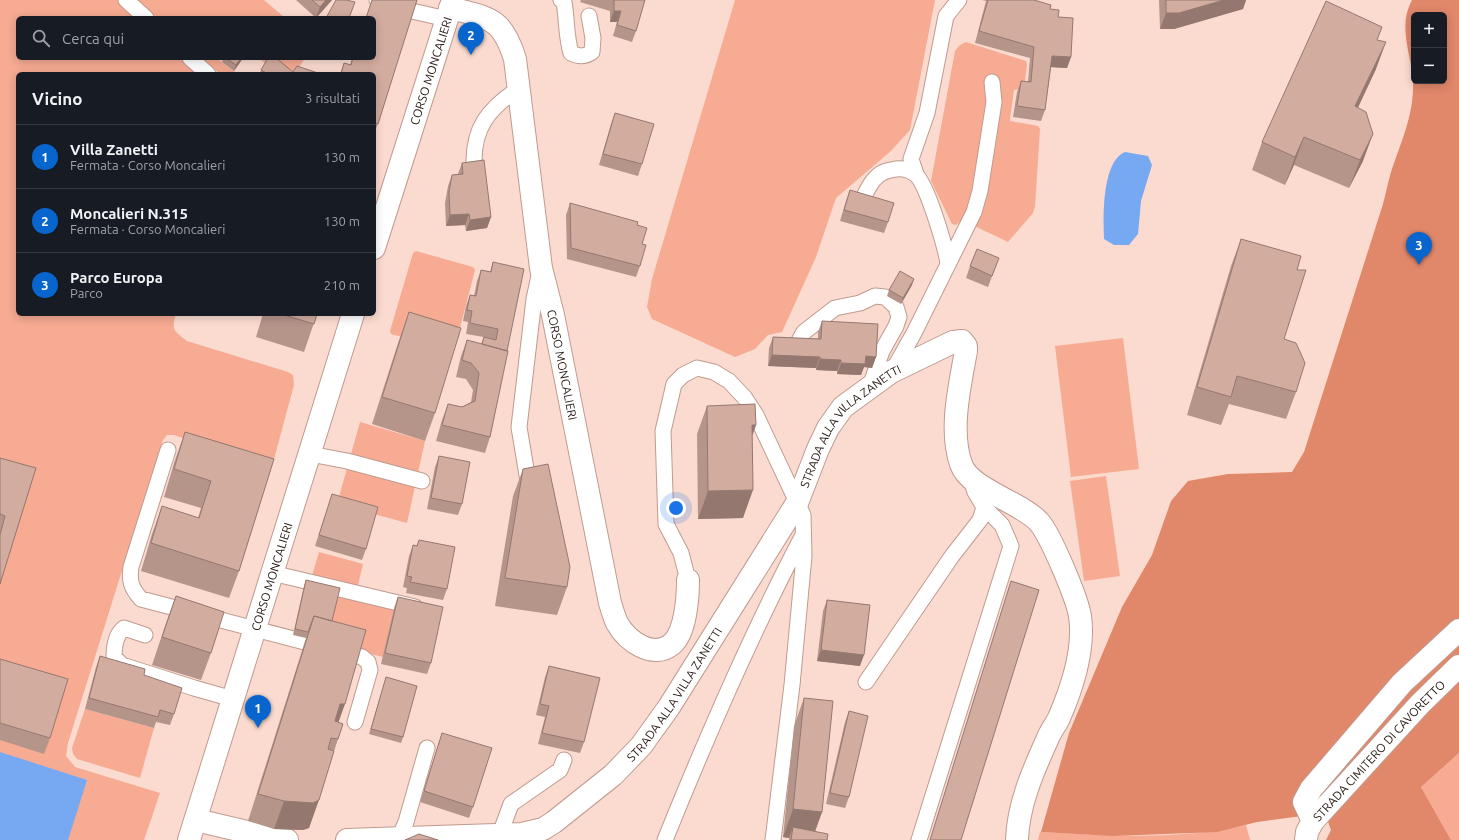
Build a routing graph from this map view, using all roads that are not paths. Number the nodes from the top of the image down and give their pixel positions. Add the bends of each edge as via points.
1 (126, 0) edge
2 (377, 0) edge
3 (561, 0) edge
4 (958, 0) edge
5 (450, 9) edge
6 (144, 16) edge
7 (589, 16) dead end
8 (192, 60) edge
9 (206, 72) edge
10 (992, 82) dead end
11 (518, 89) junction
12 (474, 165) edge
13 (916, 174) junction
14 (863, 199) edge
15 (376, 242) edge
16 (948, 263) junction
17 (541, 268) junction
18 (352, 316) edge
19 (798, 341) edge
20 (891, 372) junction
21 (870, 388) junction
22 (168, 450) dead end
23 (310, 454) junction
24 (971, 479) junction
25 (422, 481) dead end
26 (528, 481) edge
27 (797, 502) junction
28 (984, 507) junction
29 (804, 532) junction
30 (272, 573) junction
31 (688, 580) joint
32 (419, 607) edge
33 (255, 629) junction
34 (1459, 630) edge
35 (145, 635) dead end
36 (1459, 666) edge
37 (866, 682) dead end
38 (233, 699) junction
39 (355, 722) dead end
40 (427, 748) dead end
41 (564, 760) dead end
42 (192, 830) edge
43 (1310, 830) edge
44 (500, 834) junction
45 (399, 838) junction
46 (287, 840) edge
47 (347, 840) edge
48 (665, 840) edge
49 (772, 840) edge
50 (919, 840) edge
51 (1016, 840) edge

1 - 6 lane
2 - 5 lane via 403,9
3 - 7 lane via 564,2 567,16 568,45 571,53 576,56 587,56 592,52 593,38
4 - 13 lane via 946,16 927,113 911,159
5 - 11 street, CORSO MONCALIERI via 487,18 501,27 510,40
5 - 15 street, CORSO MONCALIERI
8 - 9 lane
10 - 16 lane via 994,102 978,202
11 - 12 lane via 499,102 481,126 474,147
11 - 17 street, CORSO MONCALIERI
13 - 14 lane via 903,168 883,171 869,185
13 - 16 lane via 944,240
16 - 20 lane via 914,333
17 - 26 lane via 534,299 519,426
17 - 31 street, CORSO MONCALIERI via 553,315 610,603 617,623 629,638 651,651 662,650 673,644 680,630 688,600
18 - 23 street, CORSO MONCALIERI
19 - 21 lane via 804,332 835,308 860,303 875,296 884,297 896,306 899,317 882,351
20 - 21 street, STRADA ALLA VILLA ZANETTI
20 - 24 street, STRADA ALLA VILLA ZANETTI via 953,342 962,340 965,343 956,423 961,465
21 - 27 street, STRADA ALLA VILLA ZANETTI via 843,407 828,428
22 - 33 lane via 131,567 130,581 134,592 140,599
23 - 25 lane
23 - 30 street, CORSO MONCALIERI
24 - 28 lane
24 - 51 street, STRADA ALLA VILLA ZANETTI via 1039,522 1052,543 1080,615 1081,638 1075,671 1066,701 1030,782
27 - 29 lane via 803,515
27 - 31 lane via 756,415 745,398 729,381 714,372 697,368 683,375 674,384 663,431 666,524 681,553
27 - 44 street, STRADA ALLA VILLA ZANETTI via 669,707 640,746 613,775 548,825 522,834
28 - 37 lane via 980,520 952,556
28 - 50 lane via 1002,525 1011,546
29 - 48 lane via 752,636
29 - 49 lane via 792,678
30 - 32 lane
30 - 33 street, CORSO MONCALIERI
33 - 38 street, CORSO MONCALIERI
33 - 39 lane via 362,656 368,662 370,670
34 - 43 street via 1402,683 1311,789 1304,802
35 - 38 lane via 124,628 119,632 114,646 114,657 122,664
36 - 43 street, STRADA CIMITERO DI CAVORETTO via 1420,704
38 - 42 street, CORSO MONCALIERI
40 - 45 lane
41 - 44 lane via 560,770 511,804
42 - 46 street
44 - 45 street, STRADA ALLA VILLA ZANETTI
45 - 47 street, STRADA ALLA VILLA ZANETTI

